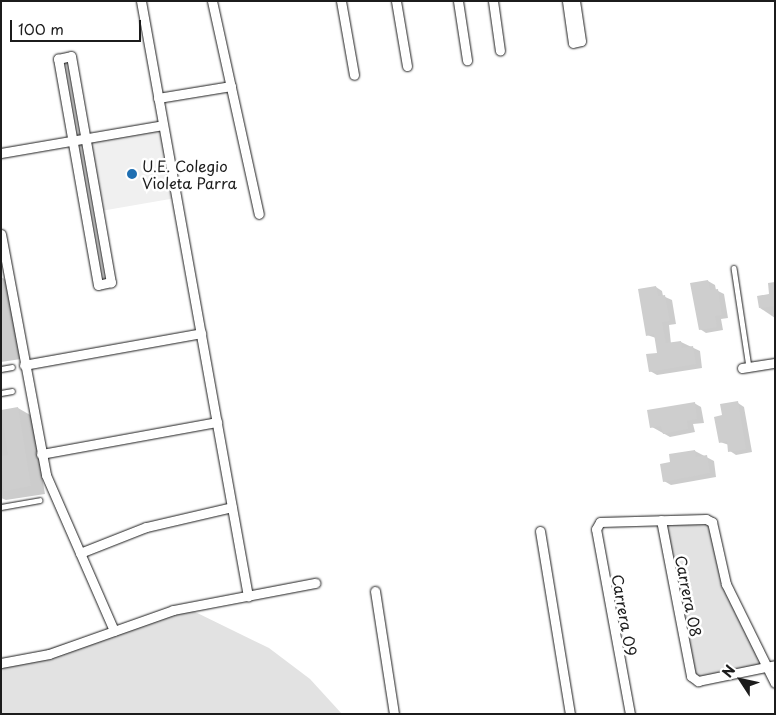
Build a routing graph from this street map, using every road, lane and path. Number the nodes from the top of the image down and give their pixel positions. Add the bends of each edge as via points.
1 (141, 1) edge
2 (212, 1) edge
3 (341, 1) edge
4 (396, 1) edge
5 (458, 1) edge
6 (493, 1) edge
7 (567, 1) edge
8 (575, 1) edge
9 (500, 51) dead end
10 (467, 60) dead end
11 (407, 66) dead end
12 (354, 75) dead end
13 (231, 86) junction
14 (158, 98) junction
15 (163, 125) junction
16 (85, 138) junction
17 (73, 140) junction
18 (1, 153) edge
19 (259, 214) dead end
20 (1, 234) edge
21 (734, 268) dead end
22 (201, 333) junction
23 (775, 363) edge
24 (24, 365) junction
25 (12, 367) dead end
26 (746, 367) joint
27 (1, 369) edge
28 (12, 391) dead end
29 (1, 393) edge
30 (217, 422) junction
31 (41, 454) junction
32 (39, 500) dead end
33 (1, 507) edge
34 (232, 507) junction
35 (661, 520) junction
36 (540, 531) dead end
37 (80, 554) junction
38 (315, 583) dead end
39 (375, 591) dead end
40 (248, 596) junction
41 (114, 631) junction
42 (1, 663) edge
43 (771, 667) edge
44 (775, 683) edge
45 (394, 714) edge
46 (570, 714) edge
47 (630, 714) edge

1 - 14 street
2 - 13 street
3 - 12 street
4 - 11 street
5 - 10 street
6 - 9 street
7 - 8 street via 573,42 581,41
13 - 14 street
13 - 19 street
14 - 15 street
15 - 16 street
15 - 22 street
16 - 17 street
16 - 17 street via 71,56 58,59
16 - 17 street via 111,282 98,285
17 - 18 street
20 - 24 street
21 - 26 lane
22 - 24 street
22 - 30 street
23 - 26 street
24 - 31 street
25 - 27 lane
28 - 29 lane
30 - 31 street
30 - 34 street
31 - 37 street via 49,485
32 - 33 lane
34 - 37 street via 146,527
34 - 40 street
35 - 43 street via 706,519 714,525 726,584
35 - 43 street, Carrera 08 via 691,676 698,681
35 - 47 street, Carrera 09 via 600,522 596,529
36 - 46 street
37 - 41 street
38 - 40 street
39 - 45 street
40 - 41 street via 173,610
41 - 42 street via 49,654
43 - 44 street

